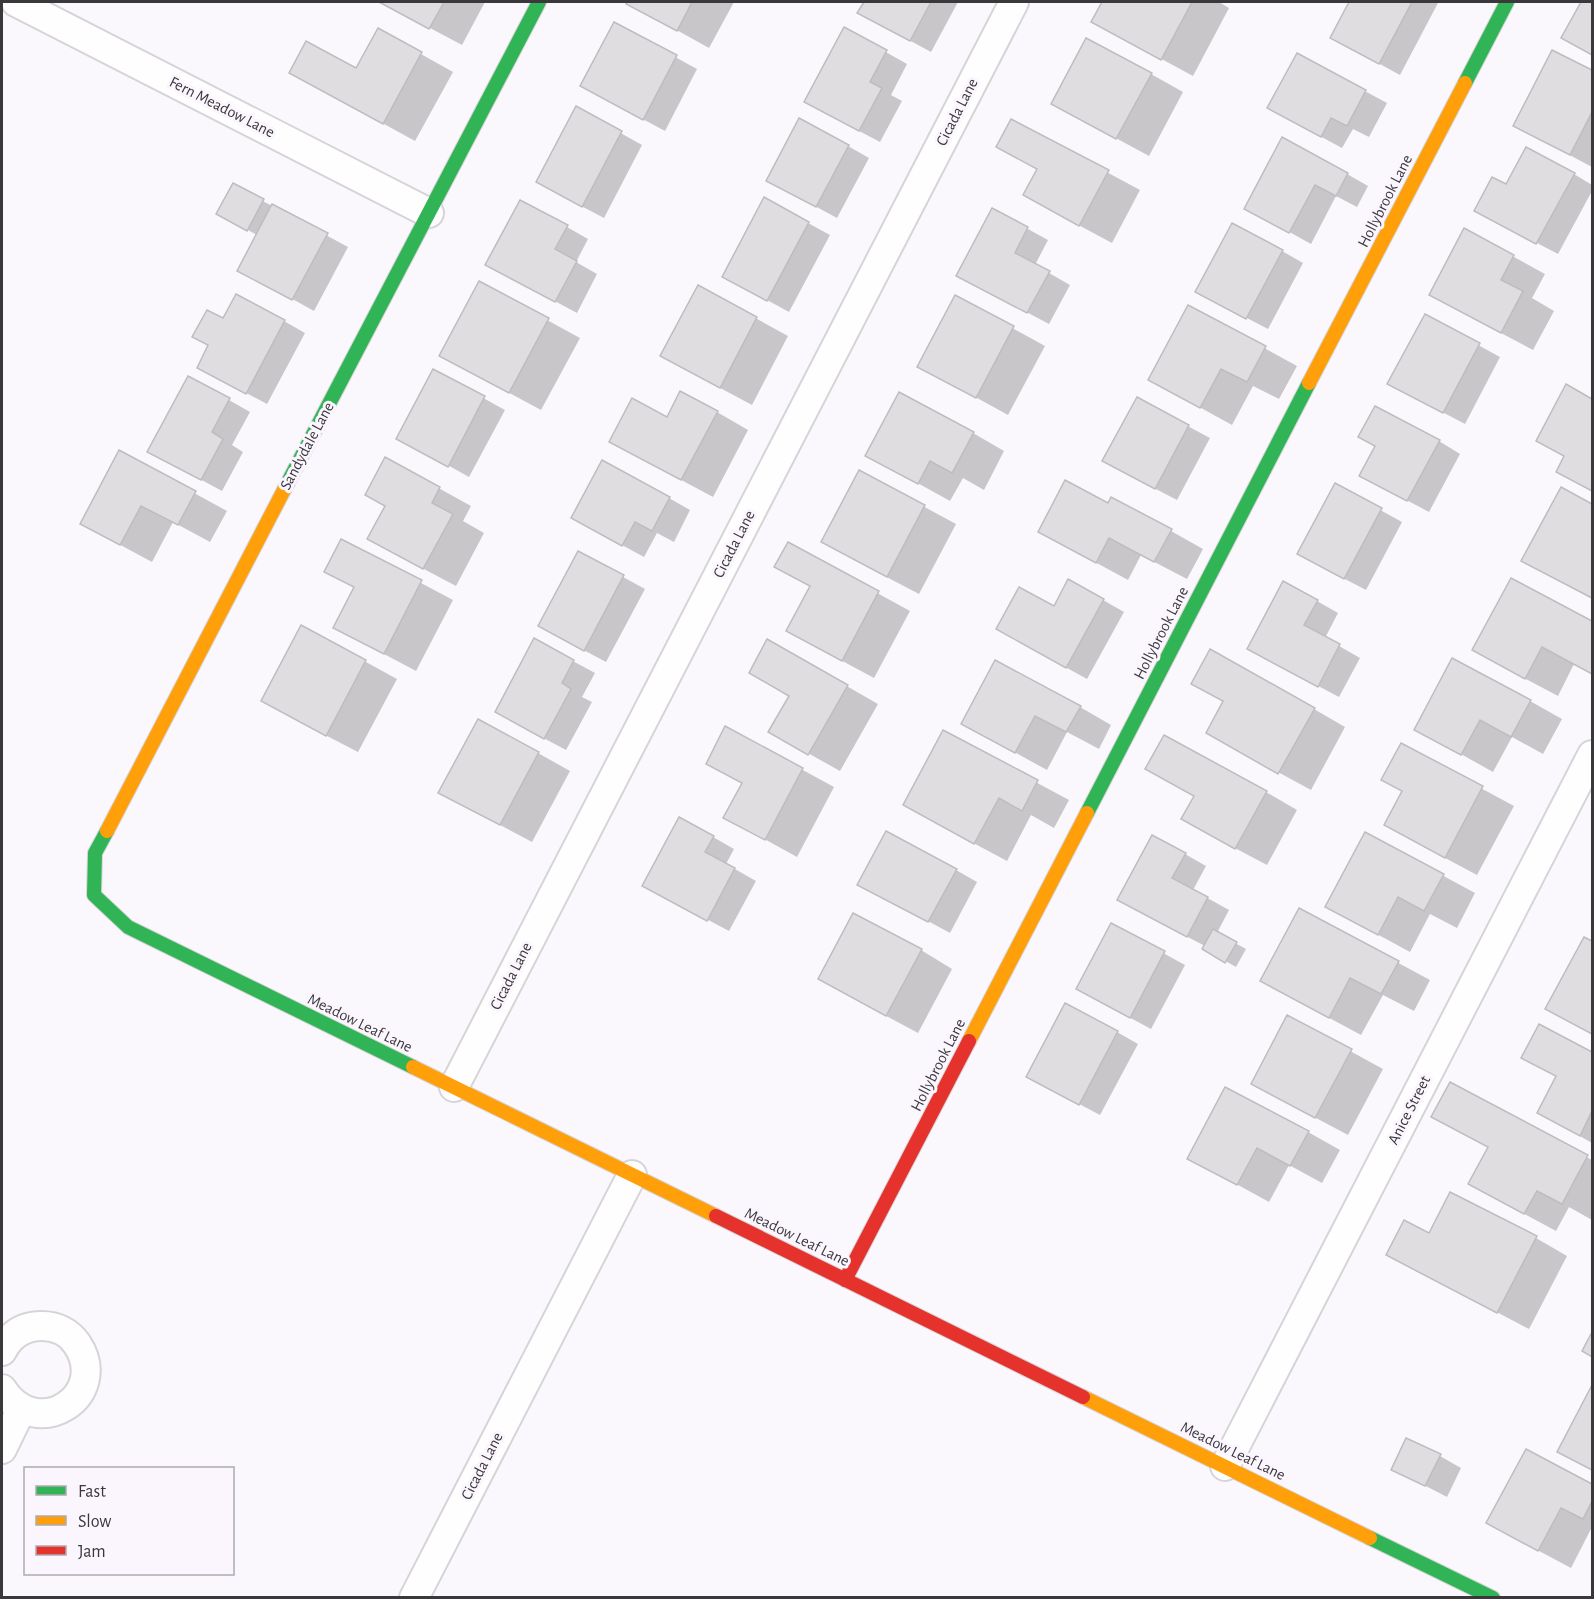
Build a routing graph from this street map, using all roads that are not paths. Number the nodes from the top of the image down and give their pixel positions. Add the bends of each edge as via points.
1 (16, 2) edge
2 (538, 2) edge
3 (1014, 2) edge
4 (1507, 2) edge
5 (429, 213) junction
6 (1593, 755) edge
7 (94, 895) joint
8 (454, 1087) junction
9 (632, 1175) junction
10 (845, 1280) junction
11 (2, 1351) edge
12 (2, 1389) edge
13 (21, 1410) junction
14 (2, 1449) edge
15 (1225, 1466) junction
16 (414, 1598) edge
17 (1493, 1598) edge

1 - 5 street, Fern Meadow Lane
2 - 5 street, Sandydale Lane
3 - 8 street, Cicada Lane
4 - 10 street, Hollybrook Lane
5 - 7 street, Sandydale Lane via 94,853
6 - 15 street, Anice Street
7 - 8 street, Meadow Leaf Lane via 128,927
8 - 9 street, Meadow Leaf Lane
9 - 10 street, Meadow Leaf Lane
9 - 16 street, Cicada Lane
10 - 15 street, Meadow Leaf Lane
11 - 13 street via 10,1338 22,1330 49,1326 62,1330 82,1352 86,1368 77,1397 51,1413
12 - 13 street
13 - 14 street
15 - 17 street, Meadow Leaf Lane

